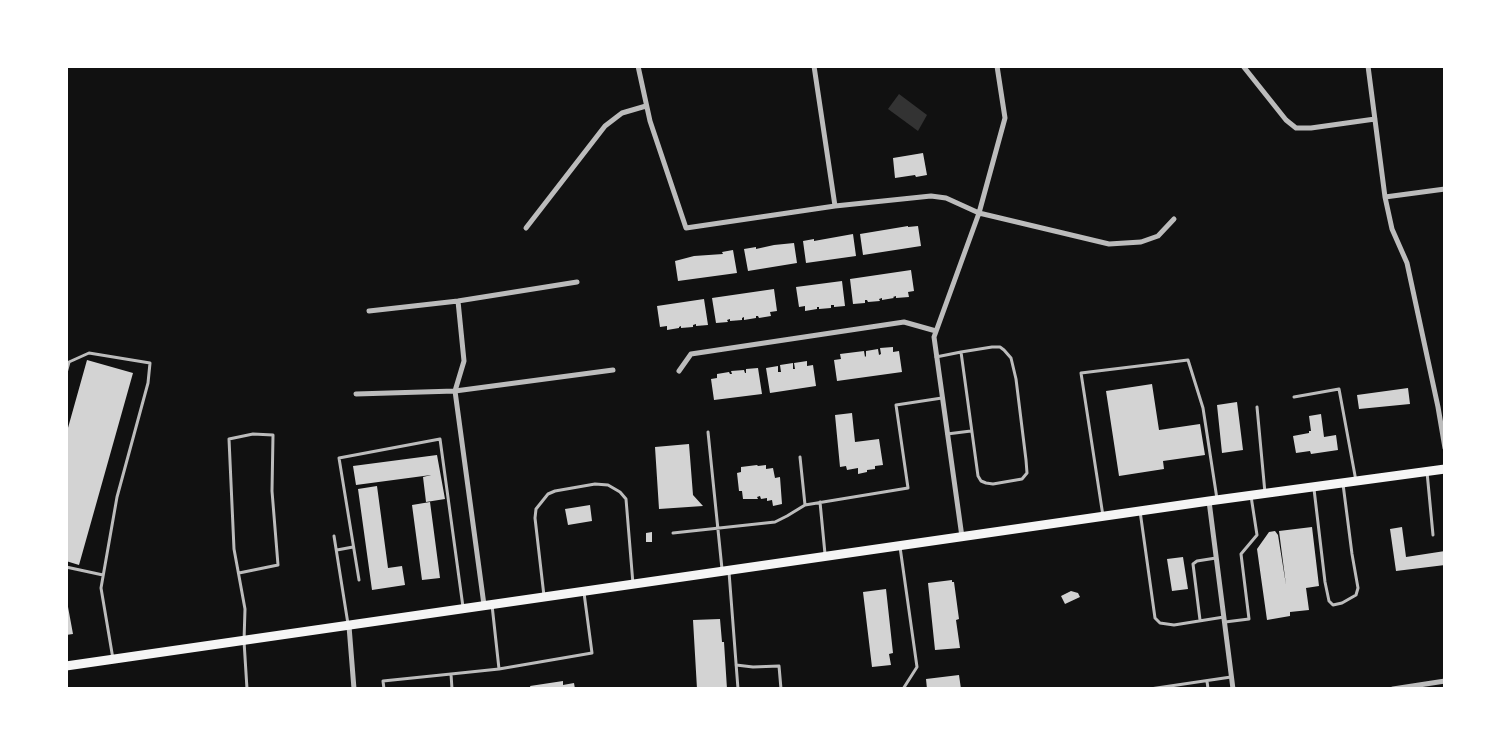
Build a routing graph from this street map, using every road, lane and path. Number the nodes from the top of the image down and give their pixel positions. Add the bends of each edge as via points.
1 (638, 66) edge
2 (814, 66) edge
3 (997, 66) edge
4 (1243, 66) edge
5 (1368, 66) edge
6 (646, 106) junction
7 (1374, 119) junction
8 (1445, 189) edge
9 (1386, 197) junction
10 (835, 206) junction
11 (979, 212) junction
12 (1174, 219) dead end
13 (526, 228) dead end
14 (576, 282) dead end
15 (458, 301) junction
16 (369, 311) dead end
17 (936, 331) junction
18 (961, 352) junction
19 (936, 357) junction
20 (613, 370) dead end
21 (678, 371) dead end
22 (66, 373) edge
23 (456, 391) junction
24 (356, 394) dead end
25 (1294, 396) dead end
26 (942, 398) junction
27 (1257, 407) dead end
28 (971, 431) junction
29 (708, 432) dead end
30 (947, 434) junction
31 (1445, 448) edge
32 (800, 457) dead end
33 (1445, 469) edge
34 (1427, 472) junction
35 (1357, 481) junction
36 (1343, 483) junction
37 (1314, 487) junction
38 (1265, 493) junction
39 (1251, 495) junction
40 (1213, 500) junction
41 (820, 502) junction
42 (805, 505) junction
43 (1140, 511) junction
44 (1103, 516) junction
45 (716, 528) junction
46 (673, 533) dead end
47 (1433, 535) dead end
48 (334, 536) dead end
49 (962, 536) junction
50 (900, 546) junction
51 (353, 547) junction
52 (337, 550) junction
53 (826, 557) junction
54 (1216, 558) junction
55 (66, 567) edge
56 (238, 572) junction
57 (726, 572) junction
58 (103, 575) junction
59 (359, 580) dead end
60 (633, 585) junction
61 (584, 592) junction
62 (544, 597) junction
63 (488, 605) junction
64 (463, 608) junction
65 (1224, 619) junction
66 (1200, 620) junction
67 (349, 626) junction
68 (244, 640) junction
69 (113, 659) junction
70 (736, 665) junction
71 (66, 666) edge
72 (499, 668) junction
73 (452, 674) junction
74 (1232, 677) junction
75 (1207, 681) junction
76 (1445, 681) edge
77 (247, 689) edge
78 (354, 689) edge
79 (384, 689) edge
80 (452, 689) edge
81 (738, 689) edge
82 (781, 689) edge
83 (903, 689) edge
84 (1150, 689) edge
85 (1208, 689) edge
86 (1233, 689) edge
87 (1393, 689) edge

1 - 6 street
2 - 10 street
3 - 11 street via 1004,118
4 - 7 street via 1296,128
5 - 7 street
6 - 10 street via 686,228
6 - 13 street via 622,113 605,126
7 - 9 street
8 - 9 street
9 - 31 street via 1392,230 1407,263
10 - 11 street via 931,196 946,198
11 - 12 street via 1109,244 1141,242 1158,236
11 - 17 street
14 - 15 street
15 - 16 street
15 - 23 street via 464,361
17 - 19 street
17 - 21 street via 904,322 691,354
18 - 19 lane
18 - 28 lane
18 - 28 lane via 1000,348 1011,358 1026,460 1025,477 993,484 981,481
19 - 26 street
20 - 23 street
22 - 58 lane via 69,362 89,353 150,363 148,383 117,496
23 - 24 street
23 - 63 street
25 - 35 lane via 1339,389
26 - 30 street
26 - 41 lane via 896,405 908,488
27 - 38 lane
28 - 30 lane
29 - 45 lane
30 - 49 street
32 - 42 lane
33 - 34 main road
34 - 35 main road
34 - 47 lane
35 - 36 main road
36 - 37 main road
36 - 37 lane via 1358,588 1356,595 1332,605 1325,582
37 - 38 main road
38 - 39 main road
39 - 40 main road
39 - 65 lane via 1257,535 1241,554 1249,618
40 - 43 main road
40 - 44 lane via 1203,408 1188,360 1081,374
40 - 54 street
41 - 42 lane
41 - 53 lane
42 - 45 lane via 775,522
43 - 44 main road
43 - 66 lane via 1154,618 1160,623 1174,625
44 - 49 main road
45 - 46 lane
45 - 57 lane
48 - 52 lane
49 - 50 main road
50 - 53 main road
50 - 83 lane via 917,667
51 - 52 lane
51 - 59 lane
51 - 64 lane via 339,458 440,439
52 - 67 lane
53 - 57 main road
54 - 65 street
54 - 66 lane via 1193,564
55 - 58 lane
56 - 56 lane via 229,440 253,434 273,435 272,491 278,565
56 - 68 lane via 245,609
57 - 60 main road
57 - 70 lane
58 - 69 lane via 101,588
60 - 61 main road
60 - 62 lane via 626,499 608,485 595,484 555,491 548,494 536,509
61 - 62 main road
61 - 72 lane via 592,653
62 - 63 main road
63 - 64 main road
63 - 72 lane
64 - 67 main road
65 - 66 lane
65 - 74 street
67 - 68 main road
67 - 78 street
68 - 69 main road
68 - 77 lane
69 - 71 main road
70 - 81 lane
70 - 82 lane via 779,666
72 - 73 lane
73 - 79 lane via 383,681
73 - 80 lane
74 - 75 lane
74 - 86 street
75 - 84 lane
75 - 85 lane
76 - 87 street

